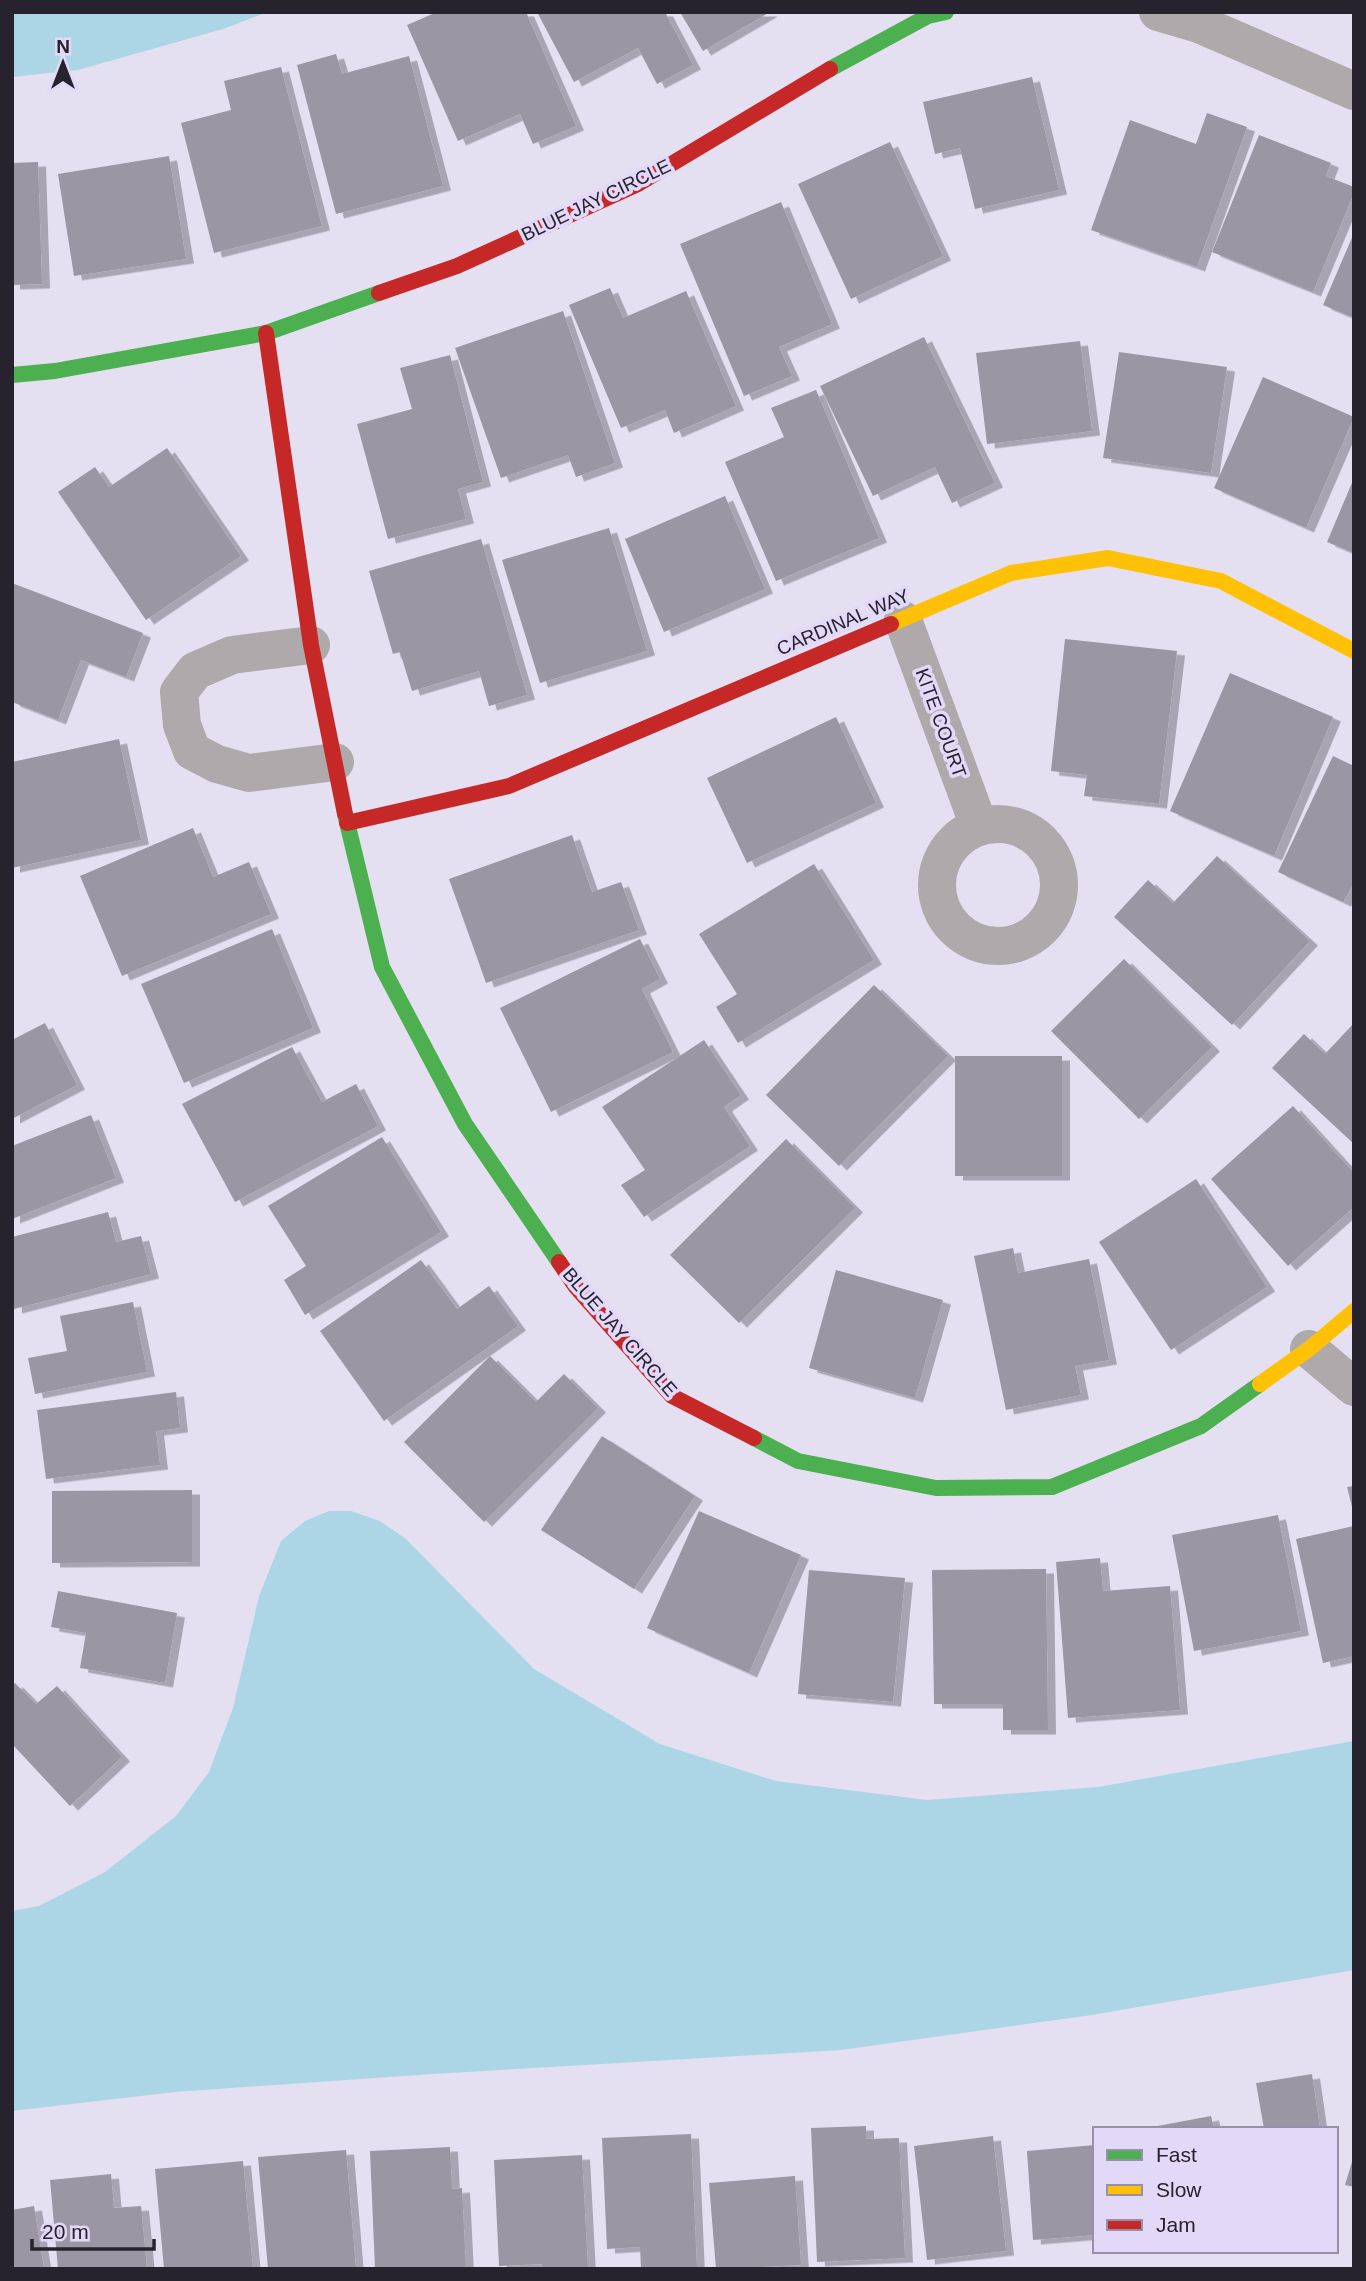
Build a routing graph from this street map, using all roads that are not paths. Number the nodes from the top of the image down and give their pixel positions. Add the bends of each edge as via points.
1 (946, 12) edge
2 (1158, 12) edge
3 (1354, 91) edge
4 (266, 333) junction
5 (12, 375) edge
6 (903, 620) junction
7 (312, 645) junction
8 (1354, 651) edge
9 (335, 762) junction
10 (347, 823) junction
11 (979, 826) dead end
12 (1354, 1311) edge
13 (1308, 1349) junction
14 (1354, 1387) edge

1 - 4 street, BLUE JAY CIRCLE via 929,16 830,69 638,184 457,266
2 - 3 street via 1199,24
4 - 5 street, BLUE JAY CIRCLE
4 - 7 street, BLUE JAY CIRCLE
6 - 8 street, CARDINAL WAY via 1011,573 1108,558 1221,581
6 - 10 street, CARDINAL WAY via 509,786
6 - 11 street, KITE COURT
7 - 9 street, BLUE JAY CIRCLE
7 - 9 street via 232,655 195,671 179,692 183,725 192,751 249,773
9 - 10 street, BLUE JAY CIRCLE
10 - 13 street, BLUE JAY CIRCLE via 382,967 465,1124 576,1287 673,1396 798,1461 936,1488 1052,1487 1201,1426
12 - 13 street, BLUE JAY CIRCLE
13 - 14 street

